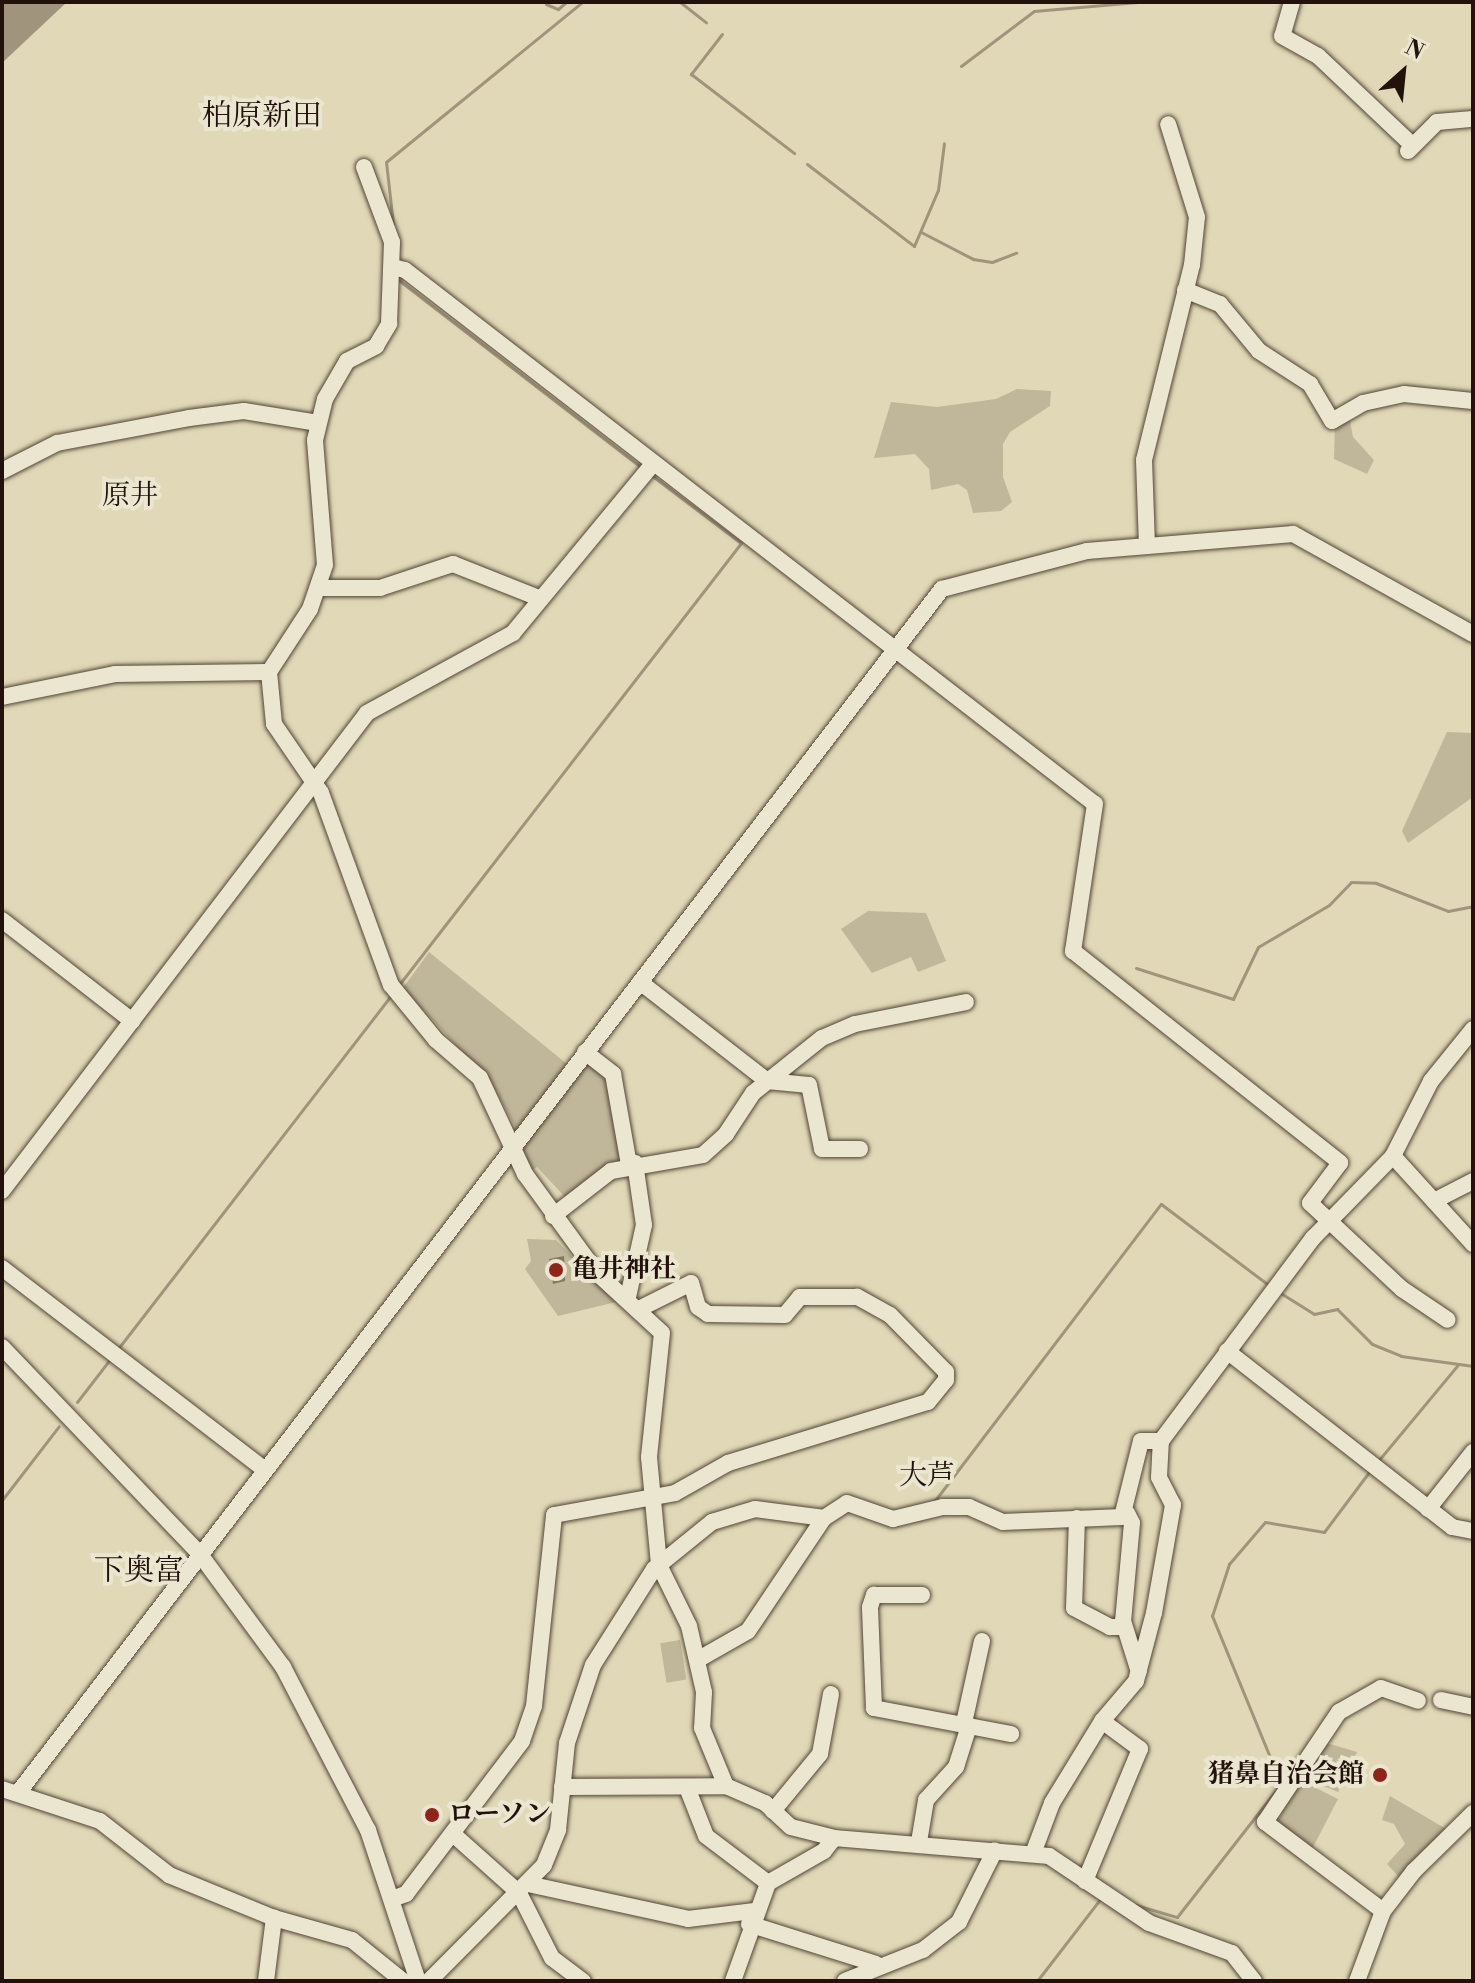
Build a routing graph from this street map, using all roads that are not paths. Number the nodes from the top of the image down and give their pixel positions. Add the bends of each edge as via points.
1 (1292, 2) edge
2 (1473, 119) edge
3 (1168, 124) dead end
4 (364, 167) dead end
5 (393, 267) junction
6 (1185, 290) junction
7 (1473, 401) edge
8 (318, 423) junction
9 (649, 469) junction
10 (2, 471) edge
11 (1147, 546) junction
12 (320, 588) junction
13 (539, 598) junction
14 (1473, 634) edge
15 (896, 649) junction
16 (269, 672) junction
17 (2, 697) edge
18 (316, 785) junction
19 (2, 920) edge
20 (640, 982) junction
21 (966, 1002) dead end
22 (132, 1021) junction
23 (1473, 1029) edge
24 (585, 1052) junction
25 (767, 1081) junction
26 (510, 1149) junction
27 (860, 1149) dead end
28 (1393, 1156) junction
29 (632, 1164) junction
30 (1473, 1181) edge
31 (2, 1191) edge
32 (1434, 1201) junction
33 (553, 1216) junction
34 (1328, 1223) junction
35 (1473, 1244) edge
36 (2, 1268) edge
37 (633, 1303) junction
38 (1448, 1320) dead end
39 (2, 1347) edge
40 (1227, 1351) junction
41 (1161, 1441) junction
42 (1473, 1452) edge
43 (263, 1468) junction
44 (651, 1499) junction
45 (1428, 1509) junction
46 (1127, 1513) junction
47 (824, 1518) junction
48 (1077, 1518) junction
49 (1473, 1531) edge
50 (199, 1553) junction
51 (659, 1565) junction
52 (922, 1595) dead end
53 (1124, 1627) junction
54 (982, 1641) dead end
55 (699, 1659) junction
56 (1139, 1672) junction
57 (831, 1694) dead end
58 (1441, 1700) dead end
59 (1418, 1701) dead end
60 (1473, 1707) edge
61 (1102, 1721) junction
62 (967, 1724) junction
63 (1011, 1734) dead end
64 (726, 1786) junction
65 (562, 1787) junction
66 (688, 1790) junction
67 (10, 1791) edge
68 (773, 1811) junction
69 (1473, 1813) edge
70 (453, 1834) junction
71 (834, 1838) junction
72 (919, 1842) junction
73 (995, 1850) junction
74 (1034, 1851) junction
75 (1085, 1881) junction
76 (768, 1883) junction
77 (523, 1888) junction
78 (392, 1899) junction
79 (1383, 1911) junction
80 (274, 1918) junction
81 (751, 1918) junction
82 (876, 1964) junction
83 (266, 1981) edge
84 (403, 1981) edge
85 (418, 1981) edge
86 (429, 1981) edge
87 (583, 1981) edge
88 (733, 1981) edge
89 (845, 1981) edge
90 (1254, 1981) edge
91 (1357, 1981) edge

1 - 2 street via 1282,36 1318,56 1409,148 1437,122
3 - 6 street via 1197,217
4 - 5 street via 392,242
5 - 8 street via 383,339 335,376
5 - 9 street via 405,270
6 - 7 street via 1220,304 1259,351 1310,384 1332,421 1363,403 1404,394
6 - 11 street via 1144,460
8 - 10 street via 244,411 189,418 57,443
8 - 12 street via 325,544
9 - 13 street
9 - 15 street
11 - 14 street via 1293,534
11 - 15 street via 1087,551 942,589
12 - 13 street via 380,588 453,564
12 - 16 street
13 - 18 street via 502,643 367,713
15 - 20 street
15 - 34 street via 1095,804 1073,951 1340,1163 1310,1203
16 - 17 street via 115,674
16 - 18 street via 274,724
18 - 22 street
18 - 26 street via 395,989 436,1040 480,1078
19 - 22 street
20 - 24 street
20 - 25 street
21 - 25 street via 840,1029
22 - 31 street
23 - 28 street via 1431,1081
24 - 26 street
24 - 29 street via 613,1074
25 - 27 street via 813,1090 822,1149
25 - 29 street via 703,1155
26 - 33 street
26 - 43 street
28 - 32 street
28 - 34 street
29 - 33 street via 599,1178
29 - 37 street via 644,1225
30 - 32 street
32 - 35 street
33 - 37 street via 597,1273
34 - 38 street
34 - 40 street
36 - 43 street
37 - 44 street via 662,1333
37 - 44 street via 691,1283 698,1307 708,1314 785,1315 800,1297 857,1297 890,1315 946,1372 944,1388 928,1402 787,1442
39 - 50 street
40 - 41 street
40 - 45 street
41 - 46 street via 1148,1437 1134,1454
41 - 56 street via 1159,1477 1173,1505
42 - 45 street
43 - 50 street
44 - 51 street
44 - 70 street via 554,1515 534,1706 516,1753
45 - 49 street via 1452,1527
46 - 48 street
46 - 53 street via 1132,1523
47 - 48 street via 847,1503 878,1518 969,1507 1003,1522
47 - 51 street via 755,1509 732,1513
47 - 55 street via 748,1631
48 - 53 street via 1074,1608 1110,1627
50 - 67 street
50 - 78 street via 252,1620 311,1714 368,1830
51 - 55 street
51 - 65 street via 635,1592 593,1665 567,1743
52 - 62 street via 870,1600 871,1701 874,1708
53 - 56 street
54 - 62 street
55 - 64 street via 702,1728
56 - 61 street
57 - 68 street via 820,1754
58 - 60 street
59 - 79 street via 1381,1688 1339,1712 1265,1822
61 - 74 street via 1052,1803
61 - 75 street via 1140,1749
62 - 63 street
62 - 72 street via 956,1767 926,1800
64 - 66 street
64 - 68 street
65 - 66 street
65 - 77 street via 554,1850
66 - 76 street via 706,1836
67 - 80 street via 100,1821 169,1875
68 - 71 street via 791,1827
69 - 79 street via 1414,1871
70 - 77 street
70 - 78 street via 406,1894
71 - 72 street
71 - 76 street via 824,1851
72 - 73 street
73 - 74 street
73 - 82 street via 959,1922 910,1957
74 - 75 street
75 - 90 street via 1149,1923 1232,1953
76 - 81 street
77 - 81 street via 688,1919
77 - 86 street
77 - 87 street via 552,1958
78 - 85 street
79 - 91 street
80 - 83 street
80 - 84 street via 352,1940
81 - 82 street
81 - 88 street
82 - 89 street

